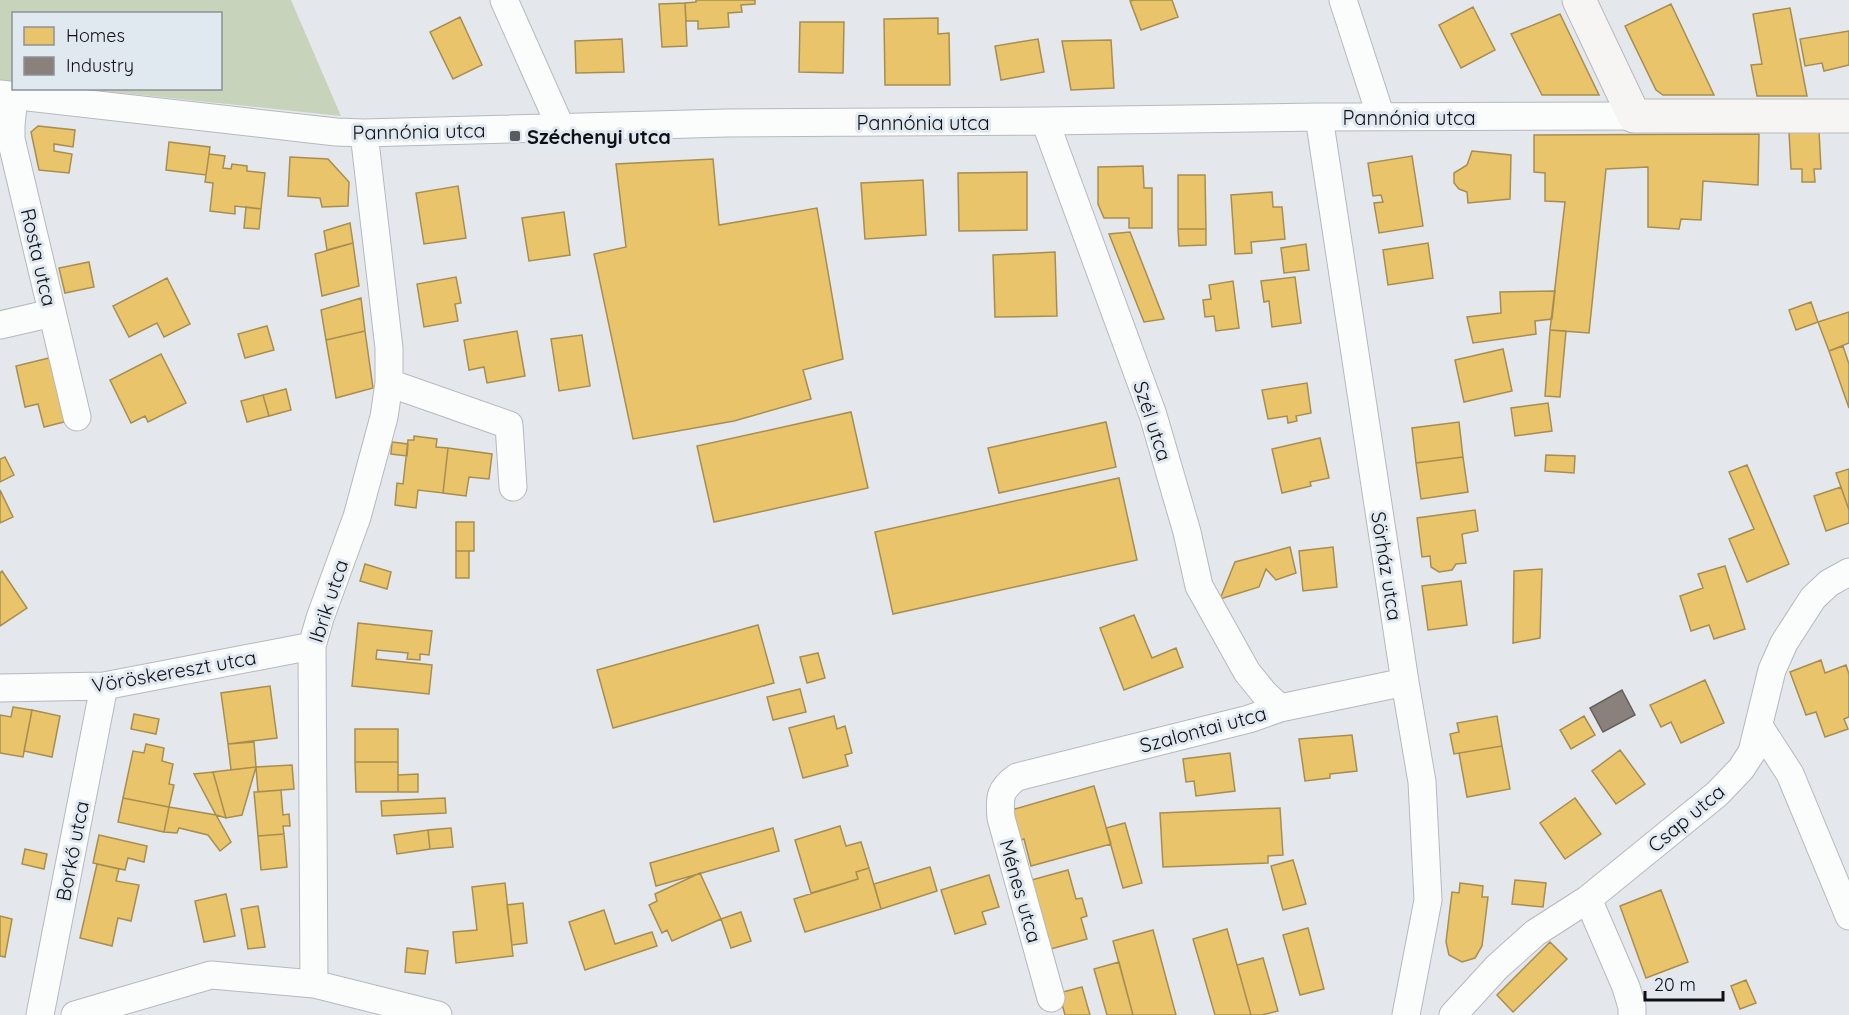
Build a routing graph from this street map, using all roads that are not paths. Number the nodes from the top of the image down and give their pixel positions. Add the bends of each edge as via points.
1 (504, 0) edge
2 (1343, 0) edge
3 (1579, 0) edge
4 (7, 95) edge
5 (1634, 116) junction
6 (1849, 116) edge
7 (1319, 117) junction
8 (1381, 117) junction
9 (1045, 122) junction
10 (561, 128) junction
11 (364, 133) junction
12 (52, 313) junction
13 (0, 325) edge
14 (389, 383) junction
15 (77, 417) dead end
16 (513, 487) dead end
17 (1849, 573) edge
18 (312, 646) junction
19 (1405, 682) junction
20 (104, 686) junction
21 (0, 688) edge
22 (1280, 708) junction
23 (1759, 726) junction
24 (1005, 785) joint
25 (1588, 899) junction
26 (1849, 916) edge
27 (314, 984) junction
28 (1051, 998) dead end
29 (40, 1015) edge
30 (75, 1015) edge
31 (438, 1015) edge
32 (1406, 1015) edge
33 (1454, 1015) edge
34 (1632, 1015) edge

1 - 10 street
2 - 8 street
3 - 5 street
4 - 11 street, Pannónia utca
4 - 12 street, Rosta utca via 11,139
5 - 6 street, Pannónia utca
5 - 8 street, Pannónia utca
7 - 8 street, Pannónia utca
7 - 9 street, Pannónia utca
7 - 19 street, Sörház utca
9 - 10 street, Pannónia utca
9 - 22 street, Szél utca via 1153,414 1199,586 1247,672
10 - 11 street, Pannónia utca
11 - 14 street, Ibrik utca via 389,348
12 - 13 street
12 - 15 street, Rosta utca
14 - 16 street via 509,425
14 - 18 street, Ibrik utca via 384,417 357,517
17 - 23 street, Csap utca via 1829,583 1813,598 1784,643 1772,670
18 - 20 street, Vöröskereszt utca
18 - 27 street, Ibrik utca
19 - 22 street, Szalontai utca
19 - 32 street, Sörház utca via 1422,782 1428,900
20 - 21 street, Vöröskereszt utca
20 - 29 street, Borkő utca
22 - 24 street, Szalontai utca via 1017,777
23 - 25 street, Csap utca via 1752,752 1717,794
23 - 26 street via 1790,774
24 - 28 street, Ménes utca via 999,800 1001,818
25 - 33 street, Csap utca via 1535,933 1497,967
25 - 34 street via 1626,987
27 - 30 street via 211,975
27 - 31 street

